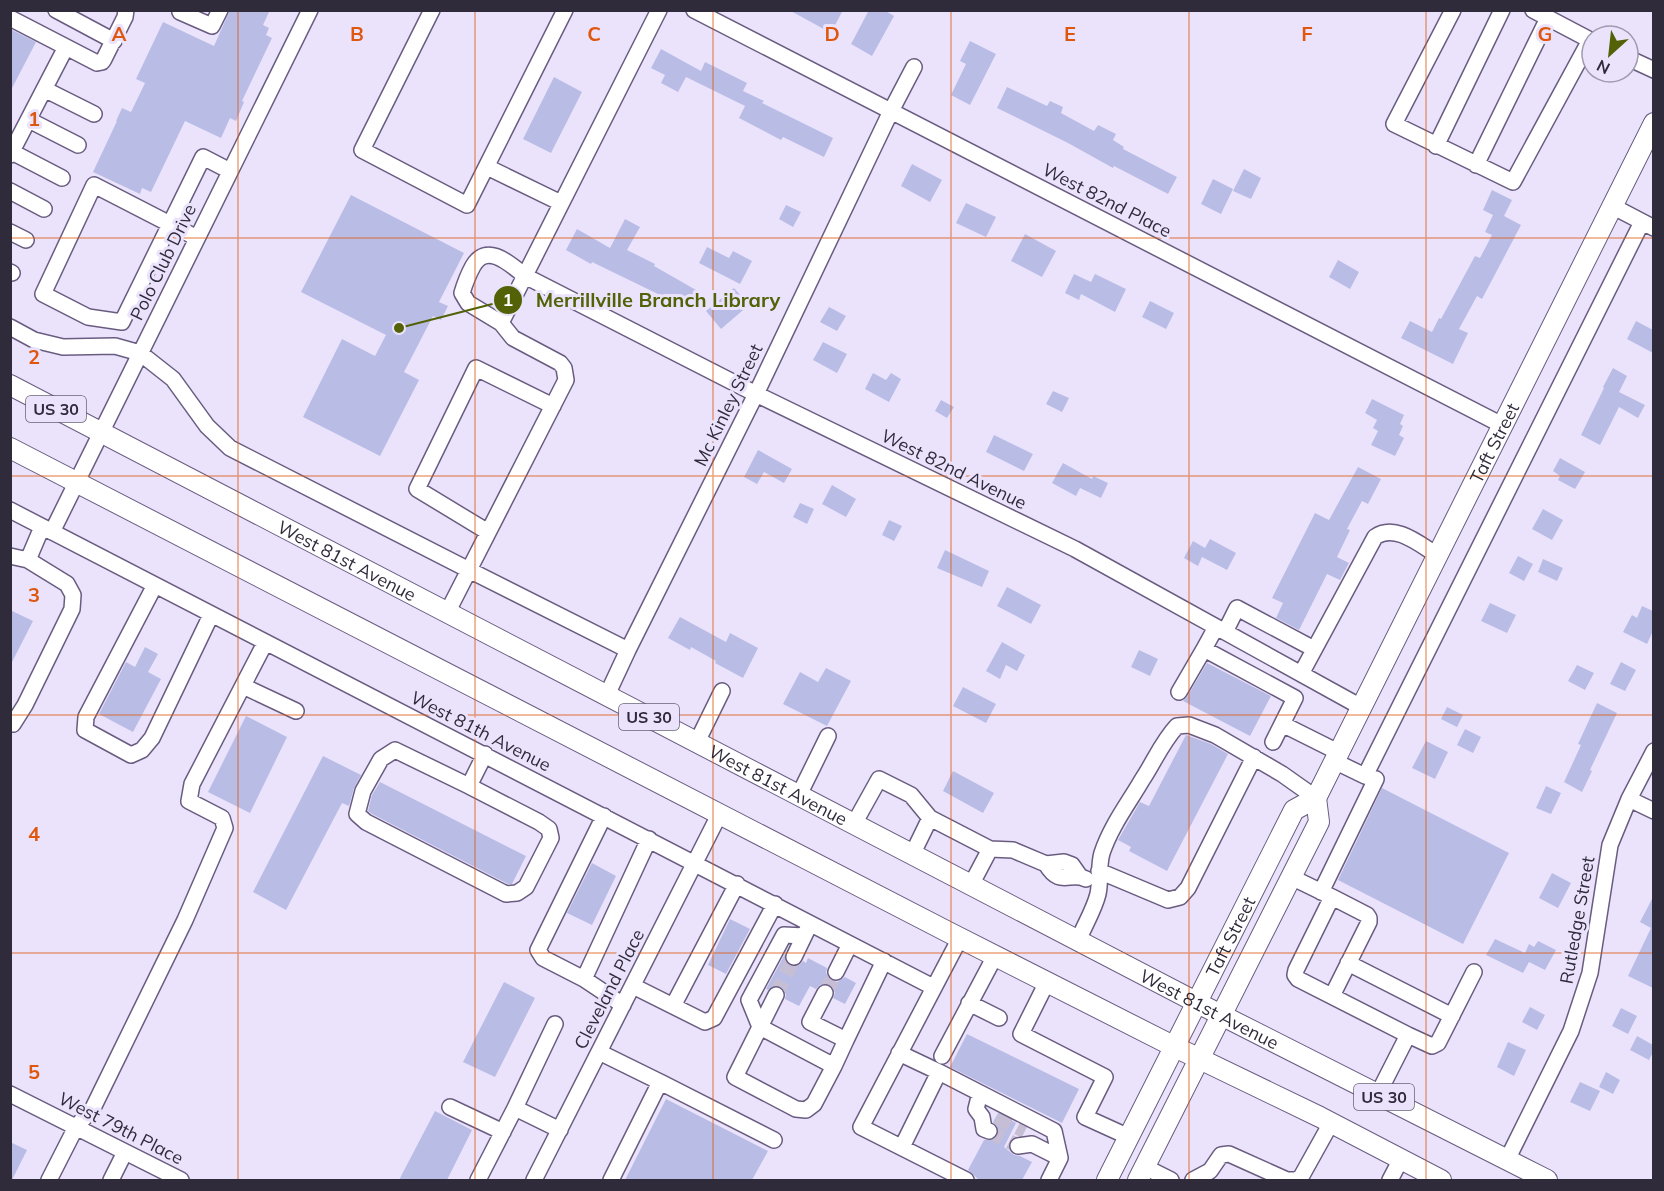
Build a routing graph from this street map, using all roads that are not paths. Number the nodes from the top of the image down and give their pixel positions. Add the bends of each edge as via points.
1 (56, 10) edge
2 (126, 10) edge
3 (181, 10) edge
4 (220, 10) edge
5 (310, 10) edge
6 (432, 10) edge
7 (565, 10) edge
8 (659, 10) edge
9 (694, 10) edge
10 (1453, 10) edge
11 (1502, 10) edge
12 (1533, 10) edge
13 (10, 18) edge
14 (1548, 18) junction
15 (1580, 34) edge
16 (114, 41) junction
17 (66, 47) junction
18 (1580, 60) edge
19 (914, 67) dead end
20 (44, 89) junction
21 (891, 111) junction
22 (94, 114) dead end
23 (29, 120) junction
24 (1653, 123) edge
25 (78, 144) dead end
26 (1436, 146) junction
27 (11, 154) edge
28 (1476, 165) junction
29 (487, 166) junction
30 (230, 171) junction
31 (62, 178) dead end
32 (10, 191) edge
33 (561, 203) junction
34 (1612, 206) junction
35 (45, 209) dead end
36 (170, 224) junction
37 (1648, 225) edge
38 (10, 232) edge
39 (197, 238) junction
40 (26, 240) dead end
41 (525, 276) junction
42 (501, 323) junction
43 (10, 327) edge
44 (140, 353) junction
45 (10, 385) edge
46 (756, 394) junction
47 (553, 406) junction
48 (1502, 425) junction
49 (101, 432) junction
50 (10, 448) edge
51 (76, 483) junction
52 (10, 510) edge
53 (47, 529) junction
54 (488, 532) junction
55 (1437, 555) junction
56 (10, 556) edge
57 (28, 560) junction
58 (469, 570) junction
59 (155, 585) junction
60 (447, 613) junction
61 (211, 615) junction
62 (1220, 630) junction
63 (265, 643) junction
64 (1314, 649) junction
65 (628, 650) junction
66 (1204, 650) junction
67 (1301, 674) junction
68 (243, 686) junction
69 (722, 691) dead end
70 (1179, 692) dead end
71 (607, 695) junction
72 (1361, 707) junction
73 (296, 711) dead end
74 (1282, 724) junction
75 (11, 726) edge
76 (828, 736) dead end
77 (698, 742) junction
78 (1273, 742) dead end
79 (1653, 751) edge
80 (485, 754) junction
81 (1251, 756) junction
82 (1336, 756) junction
83 (1365, 776) junction
84 (469, 786) junction
85 (799, 795) junction
86 (1316, 798) junction
87 (1629, 799) junction
88 (1653, 811) edge
89 (719, 814) junction
90 (604, 816) junction
91 (930, 818) junction
92 (854, 824) junction
93 (649, 838) junction
94 (990, 849) junction
95 (912, 855) junction
96 (695, 862) junction
97 (1291, 877) junction
98 (1099, 878) junction
99 (737, 884) junction
100 (971, 885) junction
101 (1327, 895) junction
102 (775, 904) junction
103 (807, 929) junction
104 (960, 938) junction
105 (1078, 940) junction
106 (850, 944) junction
107 (994, 956) junction
108 (794, 957) tunnel mouth
109 (884, 961) junction
110 (1348, 963) junction
111 (836, 972) tunnel mouth
112 (1474, 972) dead end
113 (584, 979) junction
114 (1047, 982) junction
115 (633, 986) junction
116 (933, 987) junction
117 (825, 993) tunnel mouth
118 (776, 995) tunnel mouth
119 (1332, 996) junction
120 (969, 1003) junction
121 (1197, 1003) junction
122 (623, 1005) junction
123 (673, 1006) junction
124 (1221, 1015) junction
125 (1452, 1016) junction
126 (999, 1018) dead end
127 (555, 1024) dead end
128 (760, 1027) junction
129 (1408, 1035) junction
130 (846, 1040) junction
131 (1175, 1047) junction
132 (599, 1052) junction
133 (899, 1053) junction
134 (942, 1056) dead end
135 (1199, 1059) junction
136 (834, 1066) junction
137 (939, 1072) junction
138 (660, 1082) junction
139 (980, 1093) junction
140 (10, 1094) edge
141 (1378, 1094) junction
142 (450, 1107) dead end
143 (515, 1108) junction
144 (990, 1122) tunnel mouth
145 (1331, 1123) junction
146 (76, 1127) junction
147 (560, 1130) junction
148 (503, 1132) junction
149 (1129, 1137) junction
150 (774, 1140) dead end
151 (1024, 1140) tunnel mouth
152 (902, 1147) junction
153 (125, 1152) junction
154 (1060, 1158) junction
155 (1401, 1160) junction
156 (1507, 1160) junction
157 (1142, 1174) edge
158 (49, 1180) edge
159 (111, 1180) edge
160 (181, 1180) edge
161 (478, 1180) edge
162 (534, 1180) edge
163 (611, 1180) edge
164 (966, 1180) edge
165 (1049, 1180) edge
166 (1107, 1180) edge
167 (1171, 1180) edge
168 (1193, 1180) edge
169 (1390, 1180) edge
170 (1441, 1180) edge
171 (1547, 1180) edge

1 - 16 street
2 - 16 street
3 - 4 street via 212,26
5 - 30 street, Polo Club Drive
6 - 29 street via 362,150 467,204
7 - 29 street
8 - 33 street
9 - 21 street, West 82nd Place
10 - 26 street via 1394,124
11 - 26 street
12 - 14 street
13 - 17 street
14 - 15 street
14 - 28 street
16 - 17 street via 102,62 97,63
17 - 20 street
18 - 28 street via 1513,182
19 - 21 street, Mc Kinley Street
20 - 22 street
20 - 23 street
21 - 46 street, Mc Kinley Street
21 - 48 street, West 82nd Place
23 - 25 street
23 - 27 street
24 - 34 main road, Taft Street
26 - 28 street
27 - 31 street
29 - 33 street
30 - 36 street via 203,157
30 - 39 street, Polo Club Drive
32 - 35 street
33 - 41 street
34 - 37 street
34 - 48 main road, Taft Street
36 - 36 street via 94,185 43,294 88,316 122,322
36 - 39 street
37 - 83 street, Taft Street
38 - 40 street
39 - 44 street, Polo Club Drive
41 - 42 street
41 - 42 street via 490,255 477,260 465,281 462,293 468,303
41 - 46 street, West 82nd Avenue
42 - 47 street via 513,338 564,368 566,380
43 - 44 street via 34,340 63,347 114,346
44 - 49 street, Polo Club Drive
44 - 58 street via 173,379 207,426 230,448
45 - 49 main road, West 81st Avenue / US 30
46 - 62 street, West 82nd Avenue via 1075,549
46 - 65 street, Mc Kinley Street
47 - 54 street
47 - 54 street via 476,368 417,489
48 - 55 main road, Taft Street
49 - 51 street, Polo Club Drive
49 - 60 main road, West 81st Avenue / US 30
50 - 51 main road, US 30
51 - 53 street, Polo Club Drive
51 - 89 main road, US 30
52 - 53 street, West 81th Avenue
53 - 57 street, Polo Club Drive
53 - 59 street, West 81th Avenue
54 - 58 street
55 - 64 street via 1405,536 1381,532
55 - 72 main road, Taft Street
56 - 57 street
57 - 75 street via 67,584 73,595 72,609
58 - 60 street
58 - 65 street
59 - 61 street, West 81th Avenue
59 - 61 street via 86,717 85,730 131,755 142,750 152,738
60 - 71 main road, West 81st Avenue / US 30
61 - 63 street, West 81th Avenue
62 - 64 street via 1237,609
62 - 66 street
62 - 67 street, West 82nd Avenue
63 - 68 street
63 - 80 street, West 81th Avenue
64 - 67 street
65 - 71 street, Mc Kinley Street
66 - 70 street
66 - 74 street via 1295,698
67 - 72 street, West 82nd Avenue
68 - 73 street
68 - 146 street via 192,784 189,801 222,818 225,828 185,920 93,1108
69 - 77 street
71 - 77 main road, West 81st Avenue / US 30
72 - 82 main road, Taft Street
74 - 78 street
74 - 82 street
76 - 85 street
77 - 85 main road, West 81st Avenue / US 30
79 - 87 street, Rutledge Street
80 - 84 street
80 - 90 street, West 81th Avenue
81 - 86 street
81 - 98 street via 1188,888 1180,897 1168,900
81 - 98 street via 1215,735 1189,725 1176,726 1116,822 1102,852
82 - 83 street
82 - 86 main road, Taft Street
83 - 101 street via 1376,779
84 - 84 street via 395,750 381,759 363,791 357,813 366,822 506,894 516,893 526,886 550,838 549,829
85 - 92 main road, West 81st Avenue / US 30
86 - 97 main road, Taft Street via 1319,822
86 - 121 main road, Taft Street via 1294,810
87 - 88 street
87 - 156 street, Rutledge Street via 1610,845 1590,973 1578,1012
89 - 96 street, Cleveland Place
89 - 104 main road, US 30
90 - 93 street, West 81th Avenue
90 - 113 street via 538,950 543,958
91 - 92 street via 911,795 879,779
91 - 94 street
91 - 95 street
92 - 95 main road, West 81st Avenue / US 30
93 - 96 street, West 81th Avenue
93 - 113 street
94 - 98 street via 1013,850 1046,864 1064,879 1079,875
94 - 100 street
95 - 100 main road, West 81st Avenue / US 30
96 - 99 street, West 81th Avenue
96 - 115 street, Cleveland Place
97 - 101 street
97 - 124 main road, Taft Street
98 - 105 street via 1097,897
99 - 102 street, West 81th Avenue
99 - 123 street
100 - 105 main road, West 81st Avenue / US 30
101 - 110 street via 1369,918
101 - 119 street via 1295,975
102 - 103 street, West 81th Avenue
102 - 123 street via 714,1018 705,1022
103 - 106 street, West 81th Avenue
103 - 108 street
103 - 128 street via 784,935 750,1000
104 - 107 main road, US 30
104 - 116 street
105 - 121 main road, West 81st Avenue / US 30
106 - 109 street, West 81th Avenue
106 - 111 street
107 - 114 main road, US 30
107 - 120 street
109 - 116 street, West 81th Avenue
109 - 130 street
110 - 119 street
110 - 125 street
112 - 125 street
113 - 122 street
114 - 131 main road, US 30
114 - 149 street via 1021,1034 1105,1077 1085,1118
115 - 122 street, Cleveland Place
115 - 123 street
116 - 133 street
117 - 130 street via 810,1022
118 - 128 street
119 - 129 street
120 - 126 street
120 - 134 street
121 - 124 main road, West 81st Avenue / US 30
121 - 131 main road, Taft Street
122 - 132 street, Cleveland Place
124 - 135 main road, Taft Street
124 - 141 main road, West 81st Avenue / US 30
125 - 129 street via 1436,1045
127 - 143 street
128 - 136 street
128 - 136 street via 735,1077 796,1109 806,1110 814,1104
129 - 141 street
130 - 136 street
131 - 135 main road, US 30
131 - 149 main road, Taft Street
132 - 138 street
132 - 147 street, Cleveland Place
133 - 137 street
133 - 152 street via 861,1126
135 - 145 main road, US 30
135 - 157 main road, Taft Street
137 - 139 street
137 - 152 street
138 - 150 street
138 - 163 street
139 - 144 street via 976,1109
139 - 154 street via 1054,1131
140 - 146 street, West 79th Place
141 - 156 main road, West 81st Avenue / US 30
142 - 148 street
143 - 147 street
143 - 148 street
145 - 155 main road, US 30
145 - 168 street via 1296,1180 1287,1180 1229,1154 1221,1155 1210,1171
146 - 153 street, West 79th Place
146 - 158 street
147 - 162 street, Cleveland Place
148 - 161 street
149 - 166 main road, Taft Street
151 - 154 street
152 - 164 street
153 - 159 street
153 - 160 street, West 79th Place
154 - 165 street
155 - 169 street
155 - 170 main road, US 30
156 - 171 main road, West 81st Avenue / US 30
157 - 167 street

